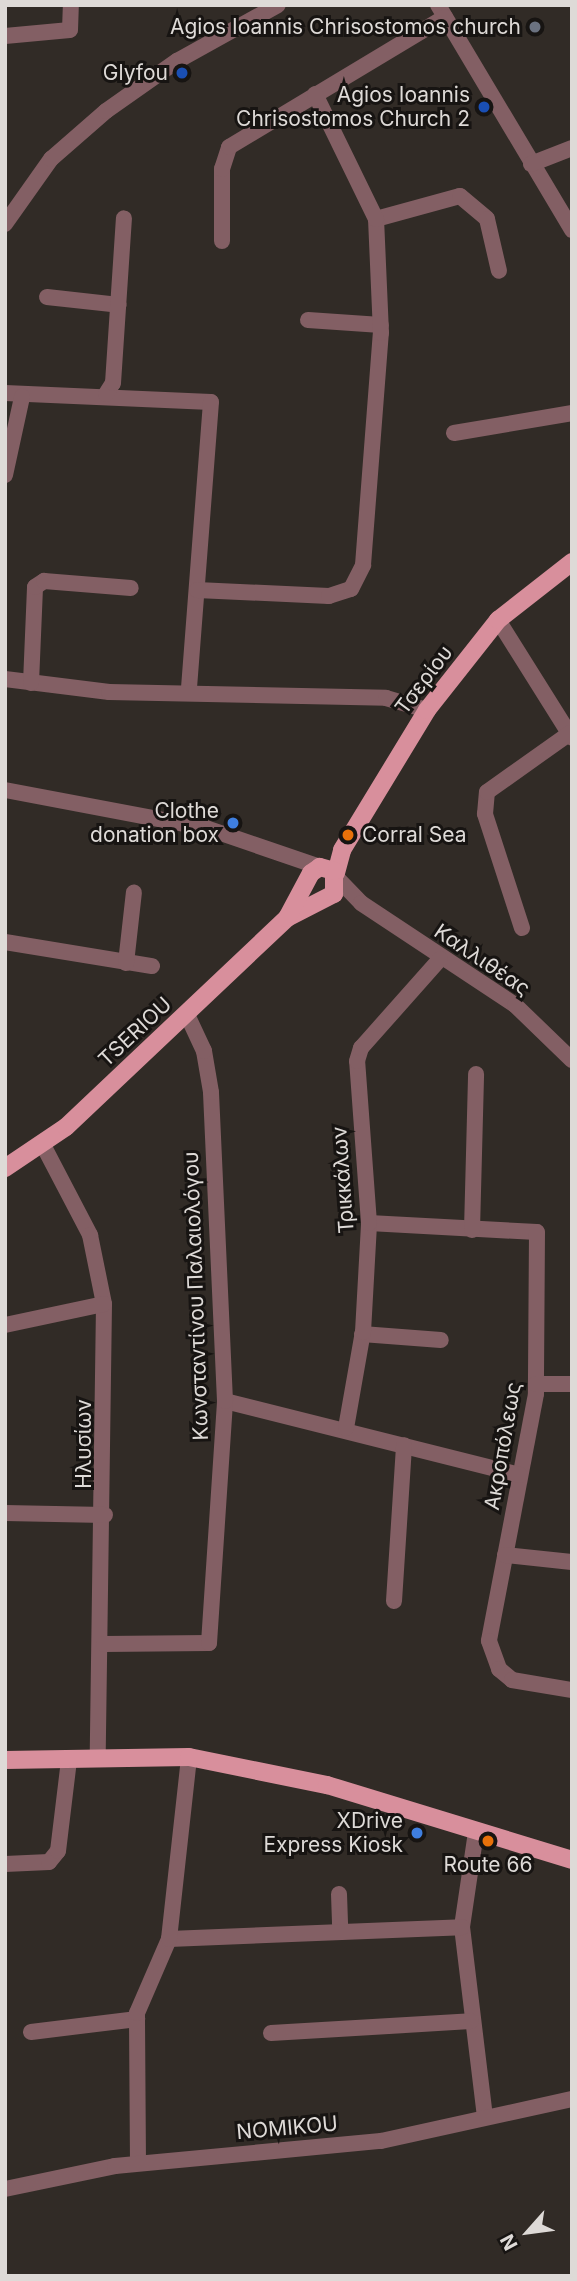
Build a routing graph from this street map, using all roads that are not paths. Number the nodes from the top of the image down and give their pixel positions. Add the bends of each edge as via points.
1 (71, 5) edge
2 (278, 5) edge
3 (442, 11) edge
4 (5, 36) edge
5 (315, 94) junction
6 (572, 148) edge
7 (531, 164) junction
8 (124, 218) dead end
9 (376, 219) junction
10 (5, 224) edge
11 (572, 230) edge
12 (222, 241) dead end
13 (499, 271) dead end
14 (47, 297) dead end
15 (119, 305) junction
16 (308, 320) dead end
17 (381, 325) junction
18 (5, 393) edge
19 (106, 394) junction
20 (22, 397) junction
21 (572, 413) edge
22 (454, 433) dead end
23 (5, 475) edge
24 (572, 562) edge
25 (131, 587) dead end
26 (197, 590) junction
27 (498, 620) junction
28 (5, 678) edge
29 (31, 683) junction
30 (189, 690) junction
31 (426, 709) junction
32 (571, 736) edge
33 (5, 790) edge
34 (342, 850) joint
35 (323, 880) junction
36 (134, 892) dead end
37 (522, 928) dead end
38 (5, 942) edge
39 (440, 958) junction
40 (126, 962) junction
41 (152, 966) dead end
42 (187, 1015) junction
43 (572, 1060) edge
44 (476, 1073) dead end
45 (43, 1145) junction
46 (5, 1168) edge
47 (369, 1223) junction
48 (472, 1230) junction
49 (104, 1304) junction
50 (5, 1325) edge
51 (362, 1334) junction
52 (441, 1340) dead end
53 (536, 1384) junction
54 (572, 1384) edge
55 (225, 1401) junction
56 (346, 1428) junction
57 (404, 1445) junction
58 (520, 1475) junction
59 (5, 1513) edge
60 (105, 1515) junction
61 (505, 1555) junction
62 (572, 1562) edge
63 (394, 1601) dead end
64 (104, 1644) junction
65 (572, 1689) edge
66 (98, 1757) junction
67 (189, 1757) junction
68 (5, 1760) edge
69 (69, 1760) junction
70 (476, 1832) junction
71 (572, 1860) edge
72 (5, 1864) edge
73 (339, 1894) dead end
74 (462, 1927) junction
75 (340, 1932) junction
76 (169, 1940) junction
77 (137, 2019) junction
78 (471, 2021) junction
79 (31, 2032) dead end
80 (271, 2033) dead end
81 (572, 2099) edge
82 (485, 2117) junction
83 (138, 2163) junction
84 (5, 2189) edge

1 - 4 street via 70,30
2 - 10 street via 177,61 106,111 51,159
3 - 5 street
3 - 7 street
5 - 9 street
5 - 12 street via 229,147 222,169
6 - 7 street
7 - 11 street
8 - 15 street
9 - 13 street via 460,196 487,219
9 - 17 street
14 - 15 street
15 - 19 street via 113,383
16 - 17 street
17 - 26 street via 363,565 351,589 329,596
18 - 20 street
19 - 20 street
19 - 26 street via 211,402
20 - 23 street
21 - 22 street
24 - 27 main road, Τσερίου
25 - 29 street via 44,581 35,587
26 - 30 street
27 - 31 main road, Τσερίου
27 - 32 street
28 - 29 street
29 - 30 street via 108,692
30 - 31 street via 386,698
31 - 34 main road, Τσερίου
32 - 37 street via 487,792 485,814
33 - 35 street via 206,828 291,859
34 - 35 main road, TSERIOU
35 - 39 street, Καλλιθέας
35 - 42 main road, TSERIOU
36 - 40 street
38 - 40 street
39 - 43 street, Καλλιθέας via 515,1005
39 - 47 street, Τρικκάλων via 361,1048 357,1061
40 - 41 street
42 - 45 main road, TSERIOU
42 - 55 street, Κωνσταντίνου Παλαιολόγου via 204,1051 211,1092
44 - 48 street
45 - 46 main road, TSERIOU
45 - 49 street, Ηλυσίων via 90,1235
47 - 48 street, Ακροπόλεως
47 - 51 street, Τρικκάλων
48 - 53 street, Ακροπόλεως via 537,1232
49 - 50 street
49 - 60 street, Ηλυσίων
51 - 52 street
51 - 56 street, Τρικκάλων
53 - 54 street
53 - 58 street, Ακροπόλεως
55 - 56 street
55 - 64 street, Κωνσταντίνου Παλαιολόγου via 208,1643
56 - 57 street
57 - 58 street
57 - 63 street
58 - 61 street, Ακροπόλεως
59 - 60 street
60 - 64 street, Ηλυσίων
61 - 62 street
61 - 65 street, Ακροπόλεως via 491,1655 512,1680
64 - 66 street, Ηλυσίων
66 - 67 main road
66 - 69 main road
67 - 70 main road via 327,1785
67 - 76 street
68 - 69 main road
69 - 72 street via 58,1850 49,1861
70 - 71 main road
70 - 74 street
73 - 75 street
74 - 75 street
74 - 78 street
75 - 76 street
76 - 77 street
77 - 79 street
77 - 83 street
78 - 80 street
78 - 82 street
81 - 82 street, NOMIKOU
82 - 83 street, NOMIKOU via 380,2141
83 - 84 street, NOMIKOU

